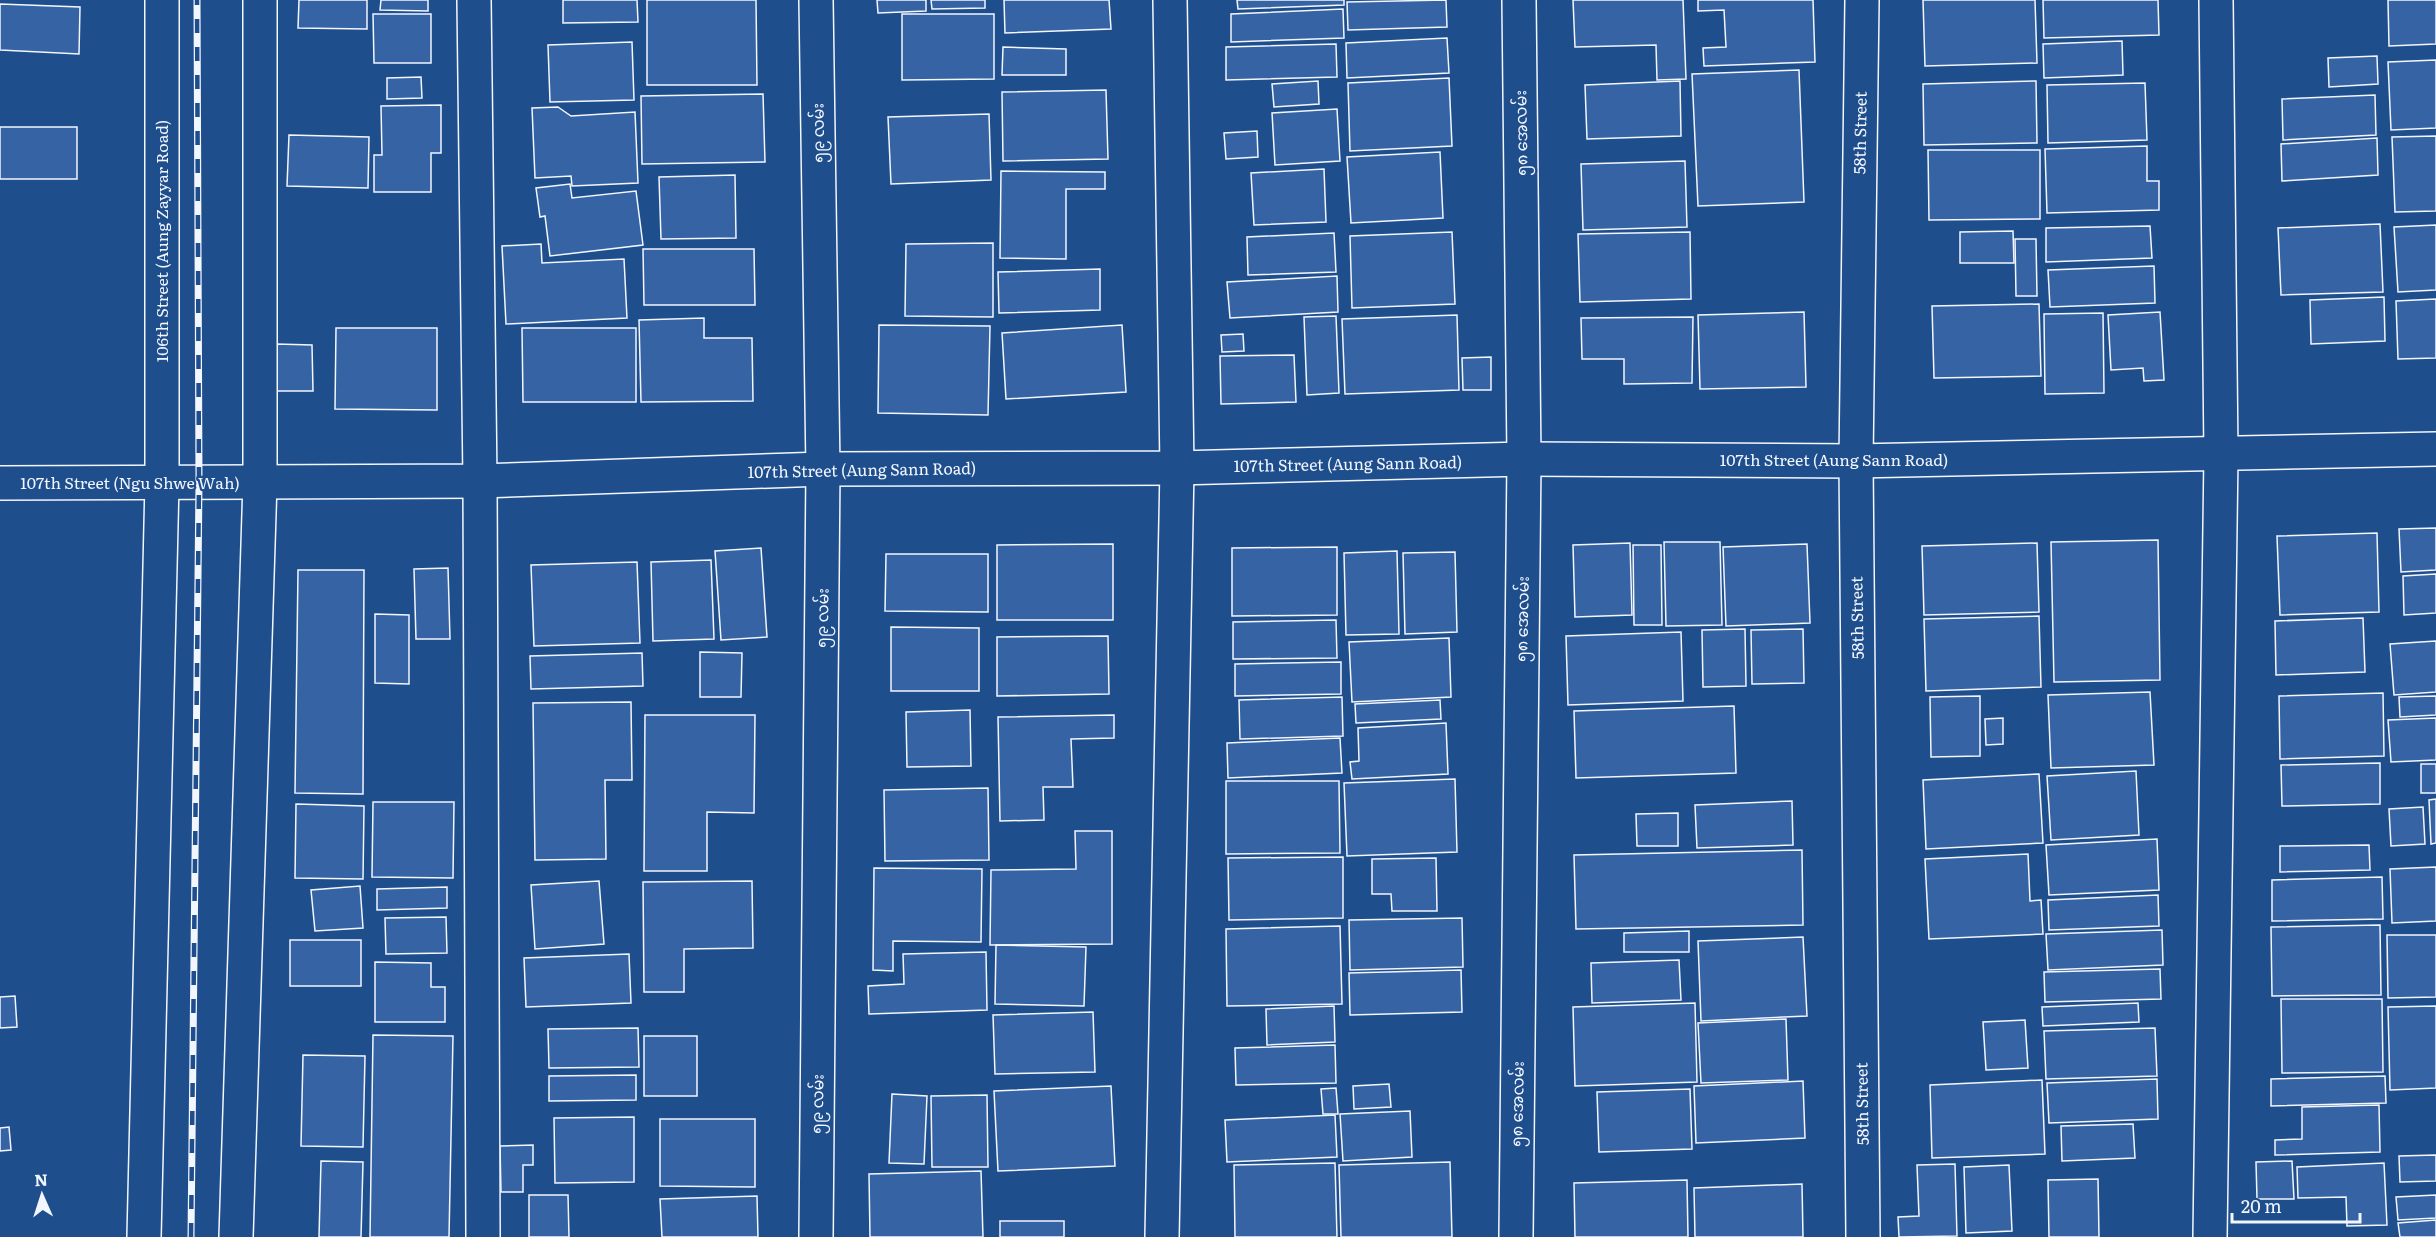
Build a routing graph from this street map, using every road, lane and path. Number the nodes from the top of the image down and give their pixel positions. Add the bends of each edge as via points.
1 (162, 0) edge
2 (260, 0) edge
3 (474, 0) edge
4 (816, 0) edge
5 (1170, 0) edge
6 (1519, 0) edge
7 (1862, 0) edge
8 (2217, 0) edge
9 (2436, 449) edge
10 (2221, 455) junction
11 (1524, 459) junction
12 (1856, 461) junction
13 (1177, 468) junction
14 (823, 469) junction
15 (480, 481) junction
16 (260, 482) junction
17 (0, 483) edge
18 (162, 483) junction
19 (144, 1237) edge
20 (236, 1237) edge
21 (483, 1237) edge
22 (816, 1237) edge
23 (1162, 1237) edge
24 (1516, 1237) edge
25 (1863, 1237) edge
26 (2210, 1237) edge

1 - 18 street, 106th Street (Aung Zayyar Road)
2 - 16 street
3 - 15 street
4 - 14 street, ၅၉ လမ်း
5 - 13 street
6 - 11 street, ၅၈ အေလမ်း
7 - 12 street, 58th Street
8 - 10 street
9 - 10 street, 107th Street (Aung Sann Road)
10 - 12 street, 107th Street (Aung Sann Road)
10 - 26 street
11 - 12 street, 107th Street (Aung Sann Road)
11 - 13 street, 107th Street (Aung Sann Road)
11 - 24 street, ၅၈ အေလမ်း
12 - 25 street, 58th Street
13 - 14 street, 107th Street (Aung Sann Road)
13 - 23 street
14 - 15 street, 107th Street (Aung Sann Road)
14 - 22 street, ၅၉ လမ်း
15 - 16 street, 107th Street (Aung Sann Road)
15 - 21 street
16 - 18 street, 107th Street (Ngu Shwe Wah)
16 - 20 street
17 - 18 street, 107th Street (Ngu Shwe Wah)
18 - 19 street, 106th Street (Aung Zayyar Road)

